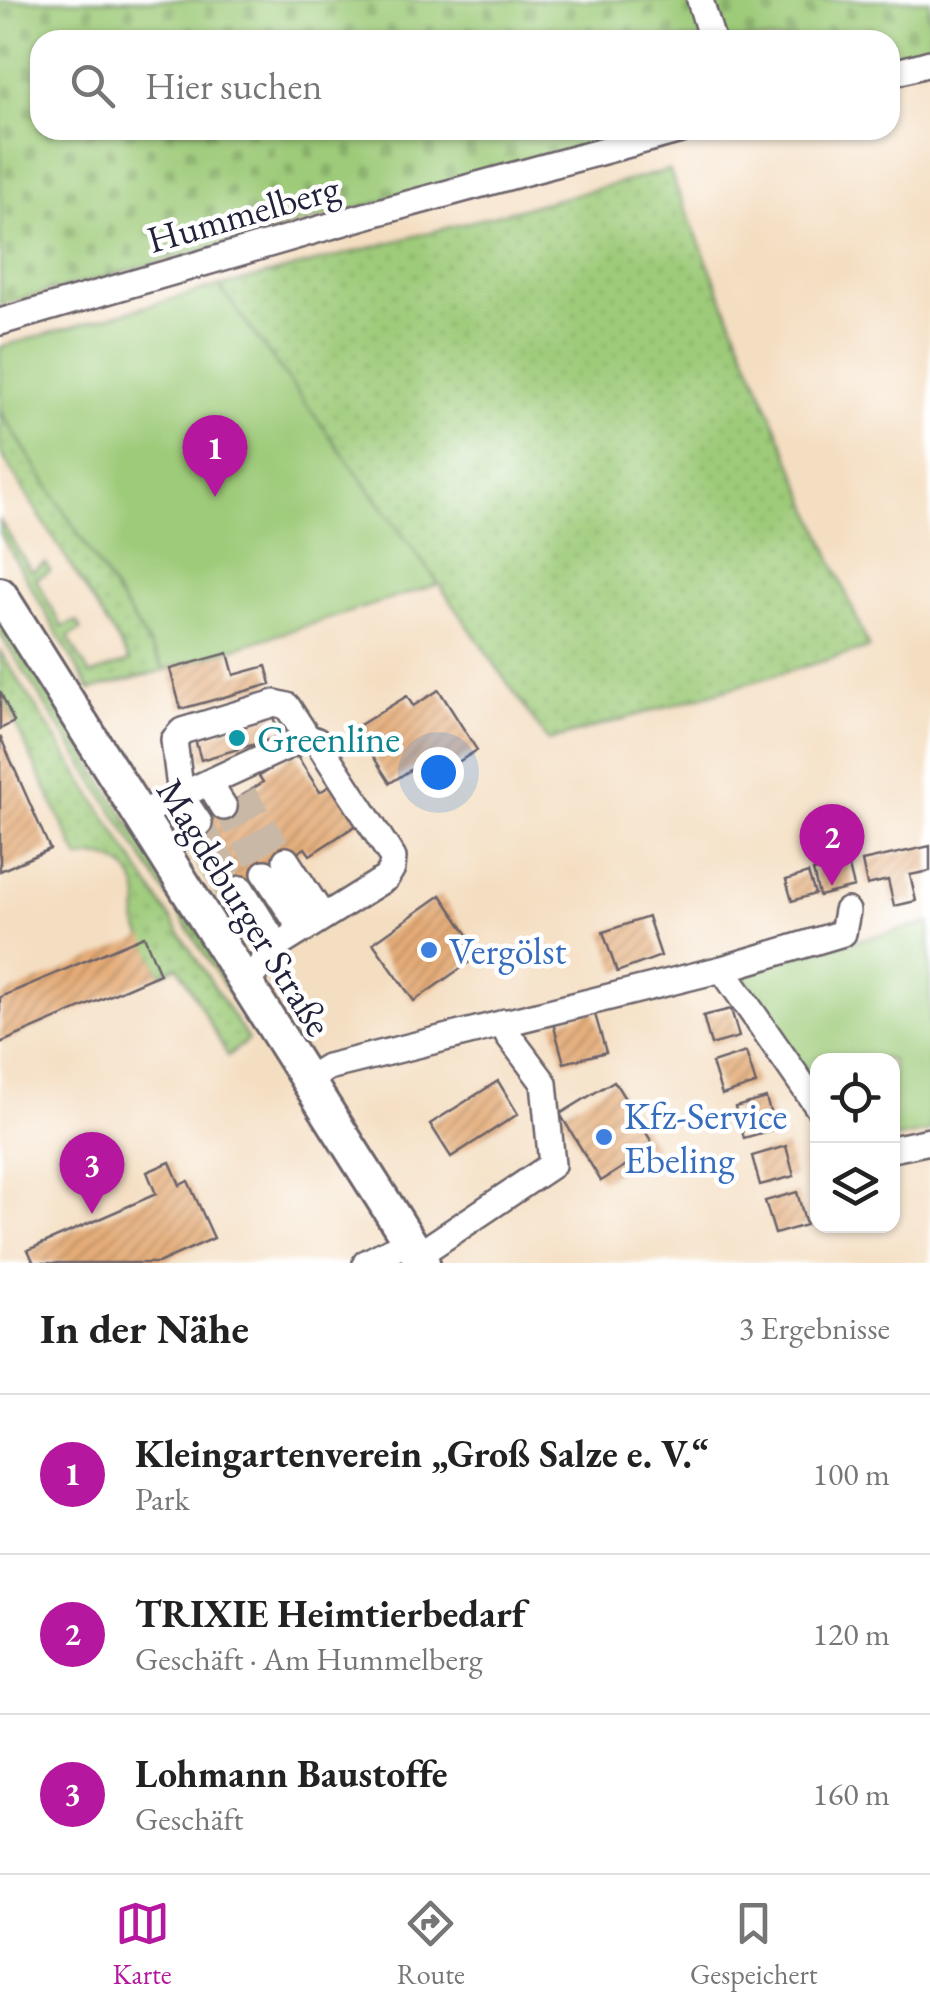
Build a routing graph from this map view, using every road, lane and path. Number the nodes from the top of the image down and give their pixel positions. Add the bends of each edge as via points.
1 (700, 0) edge
2 (709, 30) edge
3 (930, 63) edge
4 (900, 71) edge
5 (644, 140) edge
6 (0, 322) edge
7 (0, 594) edge
8 (307, 737) junction
9 (181, 796) junction
10 (138, 815) junction
11 (199, 823) tunnel mouth
12 (276, 866) tunnel mouth
13 (241, 888) tunnel mouth
14 (848, 911) dead end
15 (312, 924) junction
16 (278, 946) junction
17 (722, 969) junction
18 (246, 984) junction
19 (504, 1022) junction
20 (307, 1080) junction
21 (810, 1096) edge
22 (930, 1142) edge
23 (900, 1148) edge
24 (417, 1253) edge
25 (366, 1263) edge

1 - 2 street
3 - 4 street
5 - 6 street, Hummelberg
7 - 10 main road, Magdeburger Straße
8 - 9 street via 227,789
8 - 9 street via 287,706 275,703 182,731 174,740
8 - 15 street via 318,741 393,858 386,878
9 - 10 street
9 - 11 street
10 - 18 main road, Magdeburger Straße
12 - 15 street
13 - 16 street
14 - 17 street via 844,933
15 - 16 street
16 - 18 street
17 - 19 street
17 - 21 street
18 - 20 main road, Magdeburger Straße
19 - 20 street via 328,1067
19 - 24 street via 544,1083 552,1165
20 - 24 main road, Magdeburger Straße
22 - 23 street
24 - 25 street

